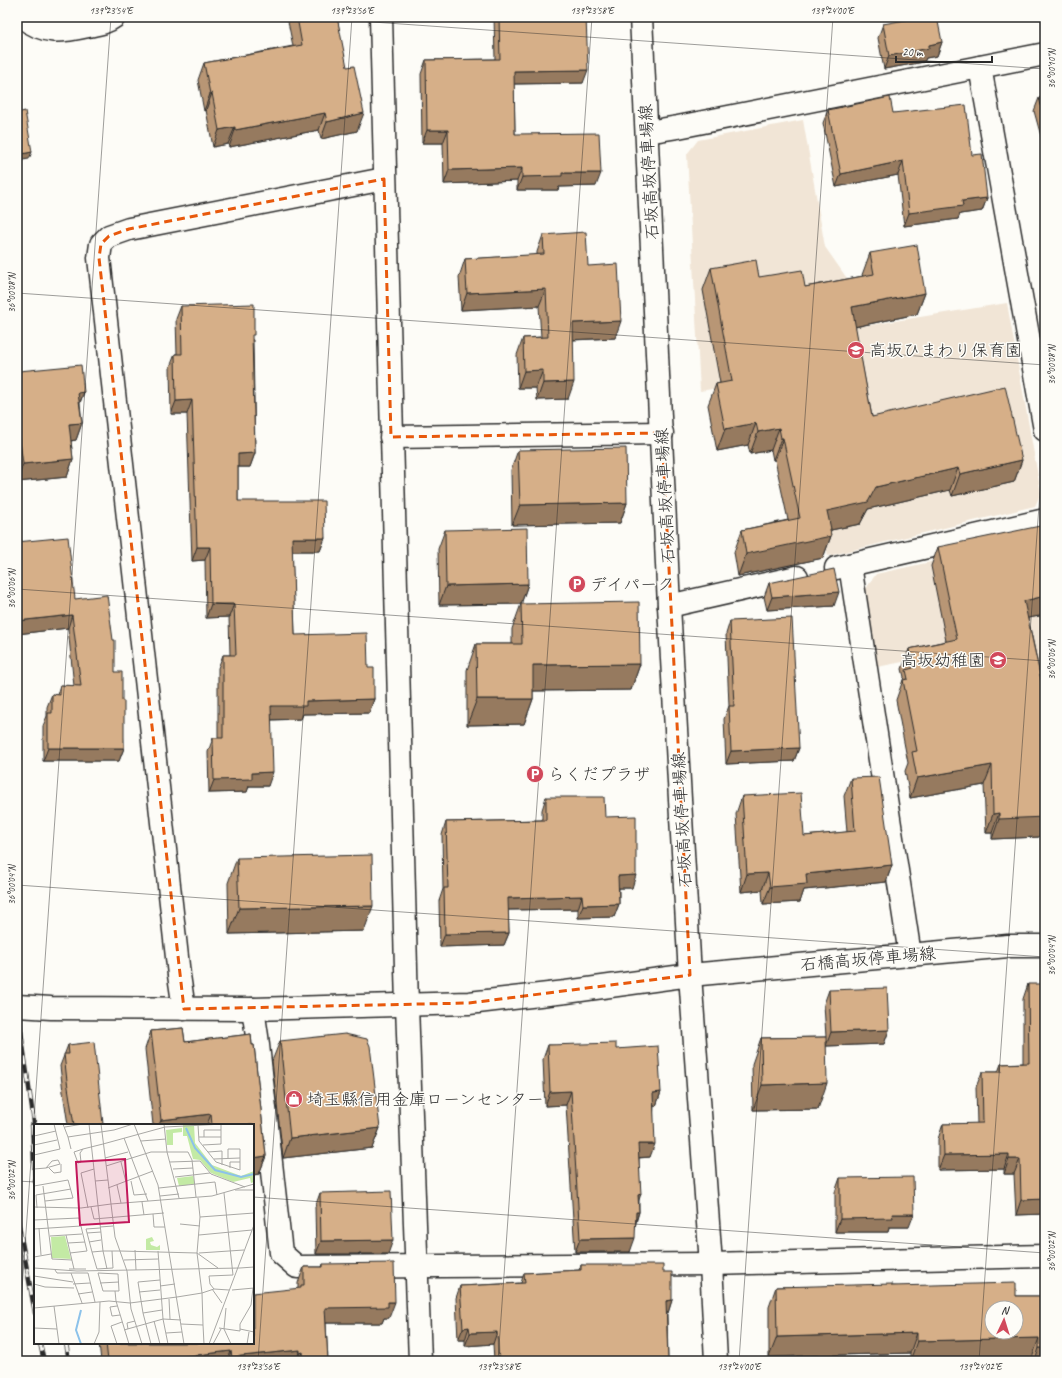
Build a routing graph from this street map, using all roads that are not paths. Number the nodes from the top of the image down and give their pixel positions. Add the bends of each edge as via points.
1 (22, 17) edge
2 (114, 17) edge
3 (381, 17) edge
4 (641, 17) edge
5 (1045, 54) edge
6 (980, 67) junction
7 (647, 132) junction
8 (384, 179) junction
9 (1045, 430) edge
10 (662, 433) junction
11 (391, 437) junction
12 (1045, 520) edge
13 (850, 565) junction
14 (670, 606) junction
15 (1045, 946) edge
16 (910, 955) junction
17 (690, 975) junction
18 (17, 1006) edge
19 (407, 1006) junction
20 (184, 1009) junction
21 (253, 1009) junction
22 (1045, 1256) edge
23 (711, 1264) junction
24 (416, 1265) junction
25 (420, 1361) edge
26 (716, 1361) edge

1 - 2 street via 40,28 61,32 108,22
3 - 8 street
4 - 7 street, 石坂高坂停車場線
5 - 6 street
6 - 7 street
6 - 9 street
7 - 10 street, 石坂高坂停車場線
8 - 11 street
8 - 20 street via 129,228 109,236 101,244 99,258
10 - 11 street
10 - 14 street, 石坂高坂停車場線
11 - 19 street
12 - 13 street
13 - 14 street
13 - 16 street
14 - 17 street, 石坂高坂停車場線
15 - 16 street, 石橋高坂停車場線 via 1008,946
16 - 17 street, 石橋高坂停車場線
17 - 19 street, 石橋高坂停車場線 via 469,1003
17 - 23 street, 石坂高坂停車場線
18 - 20 street, 石橋高坂停車場線
19 - 21 street, 石橋高坂停車場線
19 - 24 street
20 - 21 street, 石橋高坂停車場線
21 - 24 street via 282,1253 297,1267
22 - 23 street
23 - 24 street
23 - 26 street, 石坂高坂停車場線
24 - 25 street

